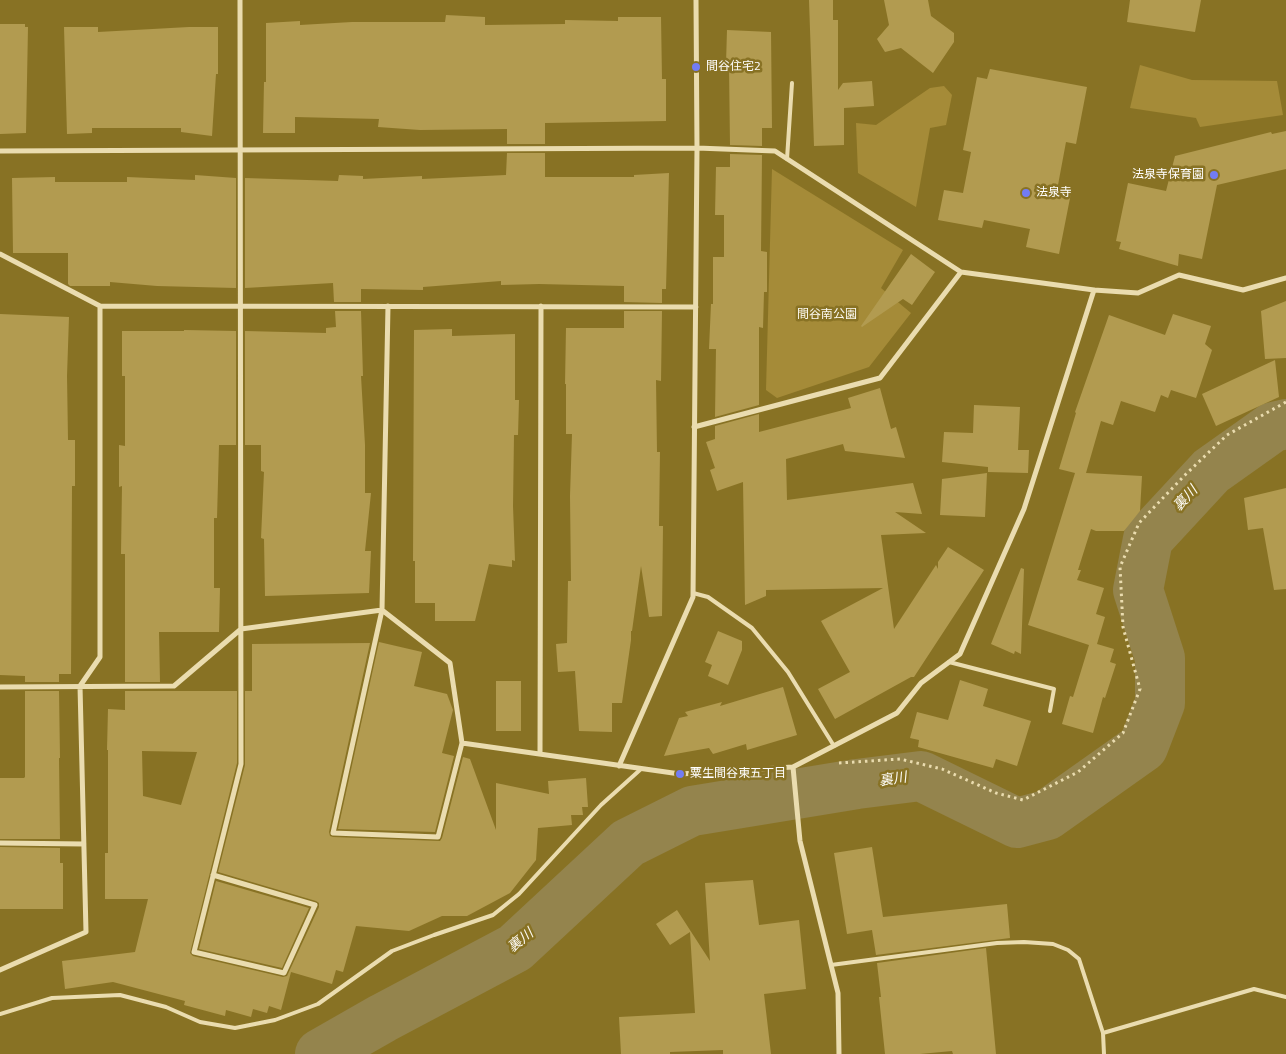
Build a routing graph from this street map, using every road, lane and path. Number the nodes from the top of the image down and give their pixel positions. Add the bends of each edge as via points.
1 (240, 0) edge
2 (696, 0) edge
3 (792, 83) dead end
4 (697, 148) junction
5 (241, 150) junction
6 (0, 151) edge
7 (787, 159) junction
8 (0, 254) edge
9 (961, 272) junction
10 (1286, 278) edge
11 (1094, 290) junction
12 (100, 306) junction
13 (241, 306) junction
14 (388, 306) junction
15 (542, 306) junction
16 (696, 307) junction
17 (1286, 402) edge
18 (694, 427) junction
19 (693, 593) junction
20 (382, 610) junction
21 (241, 629) junction
22 (949, 662) junction
23 (80, 686) junction
24 (0, 687) edge
25 (1050, 711) dead end
26 (462, 743) junction
27 (834, 746) junction
28 (540, 754) junction
29 (833, 764) dead end
30 (619, 766) junction
31 (793, 767) junction
32 (641, 769) junction
33 (0, 843) edge
34 (84, 844) junction
35 (213, 875) junction
36 (831, 965) junction
37 (0, 970) edge
38 (1286, 997) edge
39 (0, 1014) edge
40 (1103, 1033) junction
41 (839, 1054) edge
42 (1104, 1054) edge

1 - 5 street
2 - 4 street
3 - 7 lane
4 - 5 street
4 - 7 street via 775,151
4 - 16 street
5 - 6 street
5 - 13 street
7 - 9 street
8 - 12 street
9 - 11 street
9 - 18 street via 880,378
10 - 11 street via 1243,290 1180,275 1138,293
11 - 22 street via 1024,509 960,654
12 - 13 street
12 - 23 street via 100,657
13 - 14 street
13 - 21 street
14 - 15 street
14 - 20 street
15 - 16 street
15 - 28 street
16 - 18 street
17 - 29 path via 1227,435 1139,524 1120,568 1123,628 1140,689 1123,733 1078,772 1023,800 996,793 942,769 900,759
18 - 19 street
19 - 27 lane via 708,597 752,628 788,672
19 - 30 street
20 - 21 street
20 - 26 street via 450,663
20 - 26 street via 333,833 438,838
21 - 23 street via 174,686
21 - 35 street via 241,764
22 - 25 lane via 1054,689
22 - 27 street via 921,683 897,713
23 - 24 street
23 - 34 street
26 - 28 street
27 - 31 street
28 - 30 street
30 - 32 street
31 - 32 street via 680,774
31 - 36 street via 800,840
32 - 39 lane via 601,805 519,894 493,915 392,951 318,1004 275,1020 235,1028 200,1022 166,1007 120,995 52,998
33 - 34 street
34 - 37 street via 86,932
35 - 35 street via 194,952 284,973 315,905
36 - 40 lane via 997,943 1053,944 1079,959
36 - 41 street via 838,993
38 - 40 lane via 1254,989
40 - 42 lane

